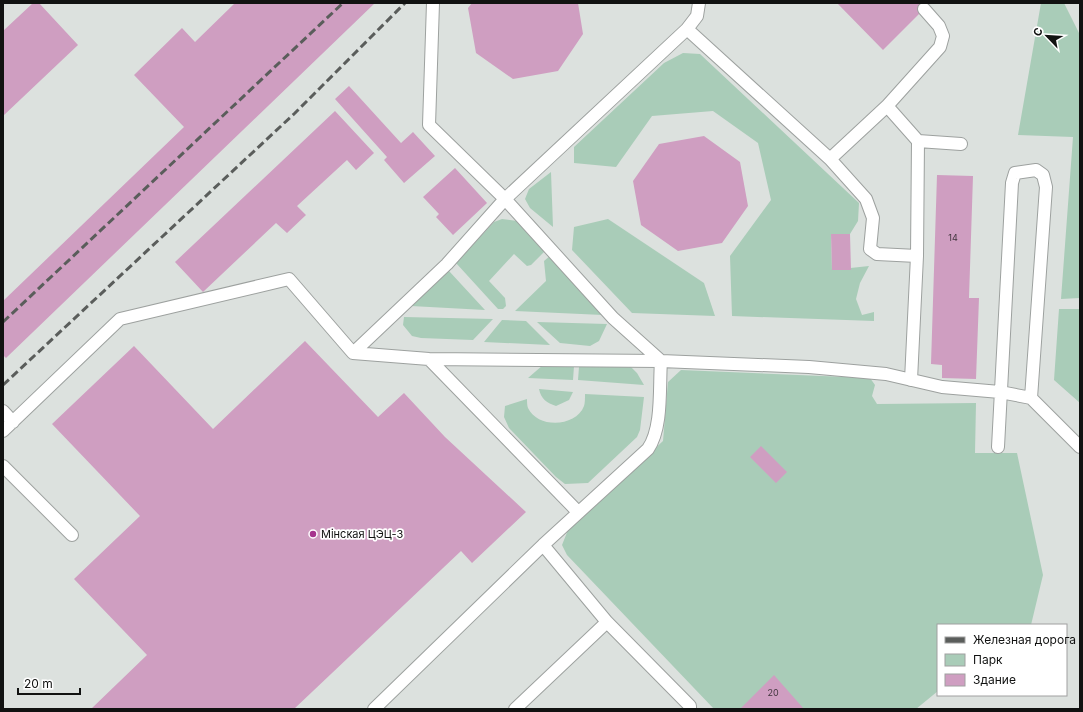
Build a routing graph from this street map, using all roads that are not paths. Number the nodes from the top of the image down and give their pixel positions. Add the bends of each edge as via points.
1 (433, 3) edge
2 (699, 3) edge
3 (924, 9) dead end
4 (686, 29) junction
5 (887, 106) junction
6 (918, 141) junction
7 (960, 144) dead end
8 (830, 159) junction
9 (505, 199) junction
10 (917, 256) junction
11 (353, 353) junction
12 (429, 359) junction
13 (661, 361) junction
14 (911, 380) junction
15 (1000, 392) junction
16 (1031, 398) junction
17 (3, 411) edge
18 (13, 422) junction
19 (3, 431) edge
20 (998, 448) dead end
21 (1080, 448) edge
22 (3, 466) edge
23 (578, 512) junction
24 (72, 534) dead end
25 (543, 545) junction
26 (607, 622) junction
27 (374, 709) edge
28 (515, 709) edge
29 (690, 709) edge

1 - 9 lane via 429,125
2 - 4 lane via 697,16
3 - 5 lane via 941,31 943,36 940,47
4 - 8 lane
4 - 9 lane
5 - 6 lane
5 - 8 lane
6 - 7 lane
6 - 10 lane
8 - 10 lane via 870,206 873,218 870,248 877,254
9 - 11 lane via 447,264
9 - 13 lane via 613,318
10 - 14 lane
11 - 12 lane
11 - 18 lane via 289,279 120,319
12 - 13 lane
12 - 23 lane
13 - 14 lane via 809,367 886,374
13 - 23 lane via 654,440 648,449
14 - 15 lane via 942,387
15 - 16 lane
15 - 16 lane via 1012,183 1015,173 1036,170 1043,175 1046,187
15 - 20 lane
16 - 21 lane
17 - 18 lane
18 - 19 lane
22 - 24 lane
23 - 25 lane
25 - 26 lane
25 - 27 lane
26 - 28 lane
26 - 29 lane via 690,706

